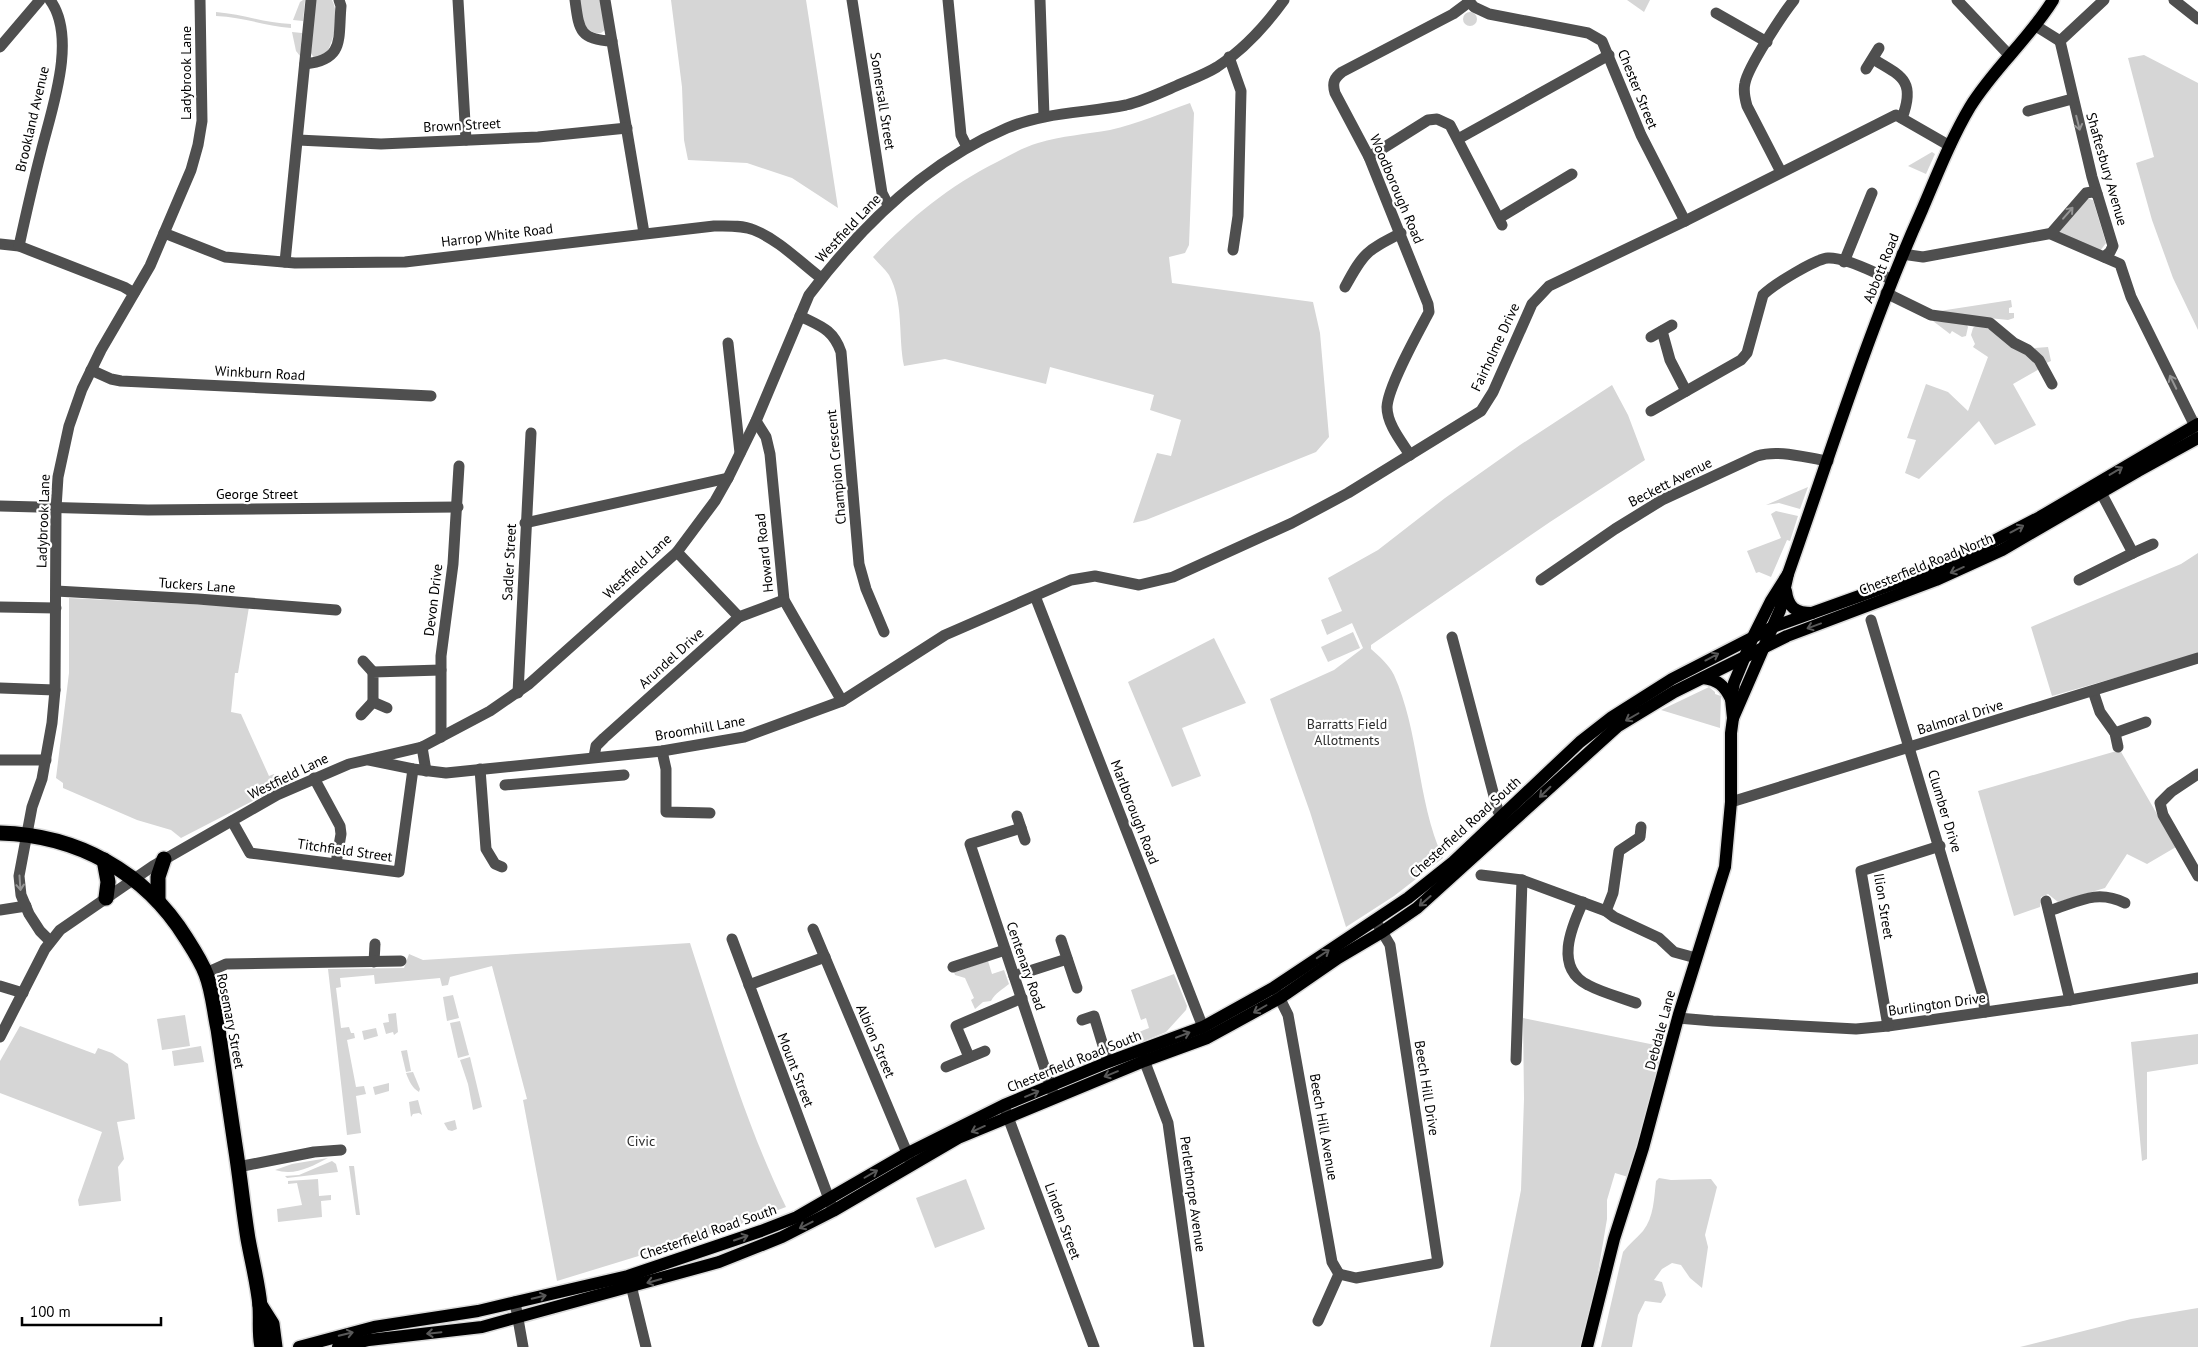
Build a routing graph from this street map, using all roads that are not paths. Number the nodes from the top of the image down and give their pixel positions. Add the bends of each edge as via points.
1 (40, 0) edge
2 (50, 0) edge
3 (200, 0) edge
4 (311, 0) edge
5 (339, 0) edge
6 (458, 0) edge
7 (575, 0) edge
8 (605, 0) edge
9 (852, 0) edge
10 (948, 0) edge
11 (1040, 0) edge
12 (1284, 0) edge
13 (1794, 0) edge
14 (2053, 0) edge
15 (2104, 0) edge
16 (2174, 0) edge
17 (1469, 1) edge
18 (1964, 2) edge
19 (1716, 13) dead end
20 (2198, 20) edge
21 (2036, 26) junction
22 (612, 41) junction
23 (2060, 41) junction
24 (1767, 42) junction
25 (0, 47) edge
26 (1879, 48) dead end
27 (1609, 54) junction
28 (2010, 56) junction
29 (1229, 57) junction
30 (1873, 59) junction
31 (305, 64) junction
32 (1866, 69) dead end
33 (2072, 99) junction
34 (2028, 111) dead end
35 (1044, 116) junction
36 (1902, 118) junction
37 (627, 128) junction
38 (1458, 139) junction
39 (298, 140) junction
40 (466, 140) junction
41 (1950, 146) junction
42 (967, 147) junction
43 (1369, 157) junction
44 (1781, 172) junction
45 (1572, 174) dead end
46 (1872, 193) dead end
47 (2097, 194) junction
48 (888, 205) junction
49 (1685, 221) junction
50 (164, 233) junction
51 (644, 233) junction
52 (1401, 233) junction
53 (2053, 233) junction
54 (0, 244) edge
55 (19, 246) junction
56 (1233, 250) dead end
57 (1902, 254) junction
58 (2104, 257) junction
59 (285, 262) junction
60 (1844, 262) junction
61 (821, 278) junction
62 (1891, 279) junction
63 (1345, 287) dead end
64 (134, 293) junction
65 (1886, 293) junction
66 (800, 316) junction
67 (1651, 337) dead end
68 (728, 343) dead end
69 (91, 370) junction
70 (2052, 384) dead end
71 (1686, 391) junction
72 (431, 396) dead end
73 (1650, 411) dead end
74 (756, 421) junction
75 (2197, 432) edge
76 (531, 433) dead end
77 (740, 453) junction
78 (1410, 455) junction
79 (1828, 461) junction
80 (460, 466) dead end
81 (728, 478) junction
82 (2099, 488) junction
83 (0, 506) edge
84 (458, 507) junction
85 (56, 508) junction
86 (525, 523) junction
87 (2153, 544) dead end
88 (677, 552) junction
89 (2133, 553) junction
90 (1788, 574) junction
91 (1541, 580) dead end
92 (2078, 580) dead end
93 (1786, 590) junction
94 (56, 591) junction
95 (1035, 596) junction
96 (784, 600) junction
97 (0, 607) edge
98 (56, 608) junction
99 (336, 610) dead end
100 (1815, 613) junction
101 (739, 617) junction
102 (1871, 620) dead end
103 (1773, 627) junction
104 (884, 632) dead end
105 (1452, 637) dead end
106 (1753, 637) junction
107 (1763, 648) junction
108 (1744, 658) junction
109 (2198, 659) edge
110 (363, 661) dead end
111 (441, 670) junction
112 (373, 672) junction
113 (1703, 678) junction
114 (0, 688) edge
115 (55, 690) junction
116 (2093, 691) junction
117 (518, 693) junction
118 (1731, 699) junction
119 (842, 701) junction
120 (373, 702) junction
121 (387, 708) dead end
122 (361, 715) dead end
123 (1733, 718) junction
124 (2146, 722) dead end
125 (2115, 733) junction
126 (442, 737) junction
127 (422, 747) junction
128 (2118, 747) dead end
129 (1910, 748) junction
130 (662, 750) junction
131 (607, 756) junction
132 (594, 757) junction
133 (0, 760) edge
134 (46, 760) junction
135 (369, 760) junction
136 (536, 763) junction
137 (414, 769) junction
138 (480, 769) junction
139 (426, 770) junction
140 (2198, 774) edge
141 (624, 775) dead end
142 (609, 776) junction
143 (314, 778) junction
144 (537, 782) junction
145 (505, 785) dead end
146 (1731, 802) junction
147 (710, 813) dead end
148 (1017, 816) dead end
149 (1507, 820) junction
150 (232, 821) junction
151 (1641, 827) dead end
152 (1021, 828) junction
153 (0, 833) edge
154 (28, 836) junction
155 (1025, 840) dead end
156 (1940, 846) junction
157 (164, 859) junction
158 (104, 860) junction
159 (336, 863) junction
160 (502, 867) dead end
161 (1481, 875) dead end
162 (2198, 876) edge
163 (134, 879) junction
164 (1522, 880) junction
165 (106, 898) junction
166 (158, 901) junction
167 (1583, 902) junction
168 (2125, 903) dead end
169 (26, 906) junction
170 (0, 910) edge
171 (1606, 911) junction
172 (1375, 920) junction
173 (813, 929) dead end
174 (1382, 932) junction
175 (732, 939) dead end
176 (1060, 940) dead end
177 (50, 941) junction
178 (375, 944) dead end
179 (1005, 950) junction
180 (824, 957) junction
181 (1696, 958) junction
182 (1067, 959) junction
183 (401, 961) dead end
184 (374, 962) junction
185 (954, 967) dead end
186 (206, 973) junction
187 (1014, 976) junction
188 (2198, 978) edge
189 (748, 985) junction
190 (0, 986) edge
191 (1078, 988) dead end
192 (23, 993) junction
193 (1277, 993) junction
194 (1022, 998) junction
195 (2070, 1000) junction
196 (1636, 1003) dead end
197 (1985, 1012) junction
198 (1678, 1018) junction
199 (1082, 1020) dead end
200 (1888, 1026) junction
201 (1205, 1032) junction
202 (0, 1037) edge
203 (985, 1051) dead end
204 (1142, 1056) junction
205 (969, 1057) junction
206 (1516, 1060) dead end
207 (1108, 1062) junction
208 (946, 1067) dead end
209 (1052, 1092) junction
210 (1006, 1110) junction
211 (341, 1150) dead end
212 (909, 1159) junction
213 (238, 1166) junction
214 (828, 1198) junction
215 (833, 1211) junction
216 (1339, 1274) junction
217 (630, 1282) junction
218 (516, 1302) junction
219 (260, 1306) junction
220 (518, 1318) junction
221 (1318, 1321) dead end
222 (262, 1347) edge
223 (275, 1347) edge
224 (298, 1347) edge
225 (338, 1347) edge
226 (523, 1347) edge
227 (646, 1347) edge
228 (1094, 1347) edge
229 (1199, 1347) edge
230 (1587, 1347) edge

1 - 25 street
2 - 55 street, Brookland Avenue via 59,16 62,36 59,77
3 - 50 street, Ladybrook Lane via 203,90 199,137 191,170
4 - 31 street
5 - 31 street via 337,47 333,55 327,60
6 - 40 street
7 - 22 street via 578,25 582,31 587,36
8 - 22 street
9 - 48 street, Somersall Street via 882,193
10 - 42 street via 962,135
11 - 35 street
12 - 29 street, Westfield Lane via 1270,20
13 - 24 street
14 - 21 main road, Abbott Road
15 - 23 street
16 - 20 street
17 - 27 street, Chester Street via 1489,14 1596,36
17 - 43 street, Woodborough Road via 1453,14 1336,77 1333,84 1335,93
18 - 28 street
19 - 24 street
21 - 23 street
21 - 28 main road, Abbott Road
22 - 37 street
23 - 33 street, Shaftesbury Avenue
24 - 44 street via 1745,83 1744,95
26 - 30 street
27 - 38 street
27 - 49 street, Chester Street via 1641,135
28 - 41 main road, Abbott Road via 1970,107
29 - 35 street, Westfield Lane via 1217,67 1127,105
29 - 56 street via 1241,91 1238,216
30 - 32 street
30 - 36 street via 1904,82 1908,98
31 - 39 street
33 - 34 street
33 -> 47 street, Shaftesbury Avenue
35 - 42 street, Westfield Lane
36 - 41 street
36 - 44 street, Fairholme Drive via 1896,115
37 - 40 street, Brown Street
37 - 51 street
38 - 43 street via 1450,125 1437,119 1428,120
38 - 45 street via 1500,221
39 - 40 street, Brown Street via 381,144
39 - 59 street
41 - 57 main road, Abbott Road
42 - 48 street, Westfield Lane
43 - 52 street, Woodborough Road
44 - 49 street, Fairholme Drive
46 - 60 street
53 -> 47 street via 2086,193
47 - 58 street, Shaftesbury Avenue via 2113,246
48 - 61 street, Westfield Lane
49 - 78 street, Fairholme Drive via 1549,286 1532,304 1493,392 1481,411
50 - 59 street, Harrop White Road via 226,258
50 - 64 street, Ladybrook Lane
51 - 59 street, Harrop White Road via 405,262
51 - 61 street, Harrop White Road via 714,226 753,229 774,240
52 - 63 street via 1370,249
52 - 78 street, Woodborough Road via 1429,312 1389,393 1387,408 1392,426
53 - 57 street via 1923,256
53 - 58 street
54 - 55 street
55 - 64 street
57 - 62 main road, Abbott Road
75 -> 58 street via 2131,297 2120,264
60 - 62 street
60 - 71 street via 1821,259 1769,289 1760,302 1747,353
61 - 66 street, Westfield Lane
62 - 65 main road, Abbott Road
64 - 69 street, Ladybrook Lane
65 - 70 street via 1931,315 1990,322 2039,360
65 - 79 main road, Abbott Road
66 - 74 street, Westfield Lane
66 - 104 street, Champion Crescent via 828,331 842,352 859,564
67 - 71 street via 1667,328 1670,360
68 - 77 street
69 - 72 street, Winkburn Road via 121,381
69 - 85 street, Ladybrook Lane via 69,426 58,477
71 - 73 street
74 - 77 street, Westfield Lane
74 - 96 street, Howard Road via 766,437 770,454
75 - 82 main road, Chesterfield Road North
76 - 86 street, Sadler Street
77 - 81 street, Westfield Lane
78 - 95 street, Fairholme Drive via 1292,523 1173,577 1139,585 1095,576 1071,580
79 - 90 main road, Abbott Road
79 - 91 street, Beckett Avenue via 1766,453 1757,456 1662,500
80 - 84 street, Devon Drive
81 - 86 street
81 - 88 street, Westfield Lane
82 - 89 street
100 -> 82 main road, Chesterfield Road North via 1932,570
82 -> 107 main road, Chesterfield Road North via 2002,550 1936,580
83 - 85 street, George Street
84 - 85 street, George Street
84 - 111 street, Devon Drive
85 - 94 street, Ladybrook Lane
86 - 117 street, Sadler Street
87 - 89 street
88 - 101 street
88 - 117 street, Westfield Lane
89 - 92 street
90 - 93 main road, Abbott Road
90 - 106 main road, Abbott Road
93 - 100 main road via 1787,601 1793,608
93 - 103 main road, Abbott Road
94 - 98 street, Ladybrook Lane
94 - 99 street, Tuckers Lane
95 - 119 street, Broomhill Lane via 947,639 877,684
95 - 201 street, Marlborough Road
96 - 101 street, Arundel Drive
96 - 119 street, Howard Road
97 - 98 street
98 - 115 street, Ladybrook Lane
100 - 103 main road, Chesterfield Road North
101 - 132 street, Arundel Drive via 604,738 596,746
102 - 129 street, Clumber Drive
103 - 106 main road, Chesterfield Road South
103 - 107 main road, Abbott Road
105 - 149 street via 1498,811
106 - 108 main road, Abbott Road
149 -> 106 main road, Chesterfield Road South via 1580,742 1612,717 1672,678
107 - 108 main road, Chesterfield Road South
107 - 123 main road, Debdale Lane
108 - 113 main road, Chesterfield Road South
108 - 118 main road, Debdale Lane
109 - 116 street, Balmoral Drive
110 - 112 street
111 - 112 street
111 - 126 street, Devon Drive
112 - 120 street
113 - 118 main road via 1723,685
113 -> 149 main road, Chesterfield Road South via 1618,726
114 - 115 street
115 - 134 street, Ladybrook Lane
116 - 125 street via 2100,712
116 - 129 street, Balmoral Drive
117 - 126 street, Westfield Lane
118 - 123 main road, Debdale Lane
119 - 130 street, Broomhill Lane via 744,737
120 - 121 street
120 - 122 street
123 - 146 main road, Debdale Lane
124 - 125 street
125 - 128 street
126 - 127 street, Westfield Lane
127 - 135 street, Westfield Lane
127 - 139 street
129 - 146 street, Balmoral Drive
129 - 156 street, Clumber Drive
130 - 131 street, Broomhill Lane
130 - 147 street via 666,769 666,812
131 - 132 street, Broomhill Lane
131 - 142 street
132 - 136 street, Broomhill Lane
133 - 134 street
134 - 154 street, Ladybrook Lane via 32,807
135 - 137 street, Broomhill Lane
135 - 143 street, Westfield Lane
136 - 138 street, Broomhill Lane
136 - 144 street
137 - 139 street, Broomhill Lane
137 - 159 street, Titchfield Street via 399,872
138 - 139 street, Broomhill Lane
138 - 160 street via 486,849 495,864
140 - 162 street via 2160,803
141 - 142 street
142 - 144 street
143 - 150 street, Westfield Lane
143 - 159 street via 340,826
144 - 145 street
146 - 181 main road, Debdale Lane via 1725,867
148 - 152 street
149 - 172 main road, Chesterfield Road South
149 -> 174 main road, Chesterfield Road South via 1417,908
150 - 157 street, Westfield Lane
150 - 159 street, Titchfield Street via 250,853
151 - 171 street via 1640,837 1619,851 1613,893
152 - 155 street
152 - 179 street, Centenary Road via 970,844
153 - 154 highway, Rosemary Street
154 - 158 highway, Rosemary Street via 64,843
154 -> 169 street, Ladybrook Lane via 18,876
156 - 197 street, Clumber Drive
156 - 200 street, Ilion Street via 1861,871
157 - 163 street, Westfield Lane
157 - 166 highway via 158,876
158 - 163 highway, Rosemary Street
158 - 165 highway via 108,882
161 - 164 street
163 - 165 street, Westfield Lane
163 - 166 highway, Rosemary Street
164 - 167 street
164 - 206 street
165 - 177 street, Westfield Lane via 60,930
166 - 186 highway, Rosemary Street via 178,925
167 - 171 street
167 - 196 street via 1568,941 1567,960 1588,985 1614,990
168 - 195 street via 2102,895 2048,906
169 - 170 street
169 - 177 street, Ladybrook Lane via 40,932
171 - 181 street via 1659,938 1674,952
172 - 174 street, Beech Hill Drive
193 -> 172 main road, Chesterfield Road South
173 - 180 street, Albion Street
174 - 193 main road, Chesterfield Road South
174 - 216 street, Beech Hill Drive via 1390,945 1438,1264 1356,1278
175 - 189 street, Mount Street
176 - 182 street
177 - 192 street, Westfield Lane
178 - 184 street
179 - 185 street
179 - 187 street, Centenary Road
180 - 189 street
180 - 212 street, Albion Street
181 - 198 main road, Debdale Lane
182 - 187 street
182 - 191 street
183 - 184 street
184 - 186 street via 226,964
186 - 213 highway, Rosemary Street
187 - 194 street, Centenary Road
188 - 195 street, Burlington Drive
189 - 214 street, Mount Street
190 - 192 street
192 - 202 street, Westfield Lane
193 - 201 main road, Chesterfield Road South
193 - 216 street, Beech Hill Avenue via 1288,1015 1332,1262
194 - 205 street via 956,1026
194 - 209 street, Centenary Road
195 - 197 street, Burlington Drive
197 - 200 street, Burlington Drive
198 - 200 street, Burlington Drive via 1856,1029
198 - 230 main road, Debdale Lane via 1643,1148 1614,1239
199 - 207 street via 1094,1016
201 - 204 main road, Chesterfield Road South
203 - 205 street
204 - 207 main road, Chesterfield Road South
204 -> 209 main road, Chesterfield Road South
204 - 229 street, Perlethorpe Avenue via 1168,1123
205 - 208 street
207 - 209 main road, Chesterfield Road South
209 - 210 main road, Chesterfield Road South
210 - 212 main road, Chesterfield Road South
210 - 228 street, Linden Street
211 - 213 street
214 -> 212 main road, Chesterfield Road South
212 - 215 main road, Chesterfield Road South
213 - 219 highway, Rosemary Street
214 - 215 street, Mount Street
217 -> 214 main road, Chesterfield Road South via 797,1216
215 -> 217 main road, Chesterfield Road South via 782,1237 719,1262
216 - 221 street
218 -> 217 main road, Chesterfield Road South
217 - 220 main road, Chesterfield Road South
217 - 227 street
218 - 220 street
224 -> 218 main road, Chesterfield Road South via 374,1326 454,1316
219 - 222 highway, Rosemary Street
219 - 223 highway, Rosemary Street via 272,1324
220 -> 225 main road, Chesterfield Road South via 482,1327 370,1340
220 - 226 street

